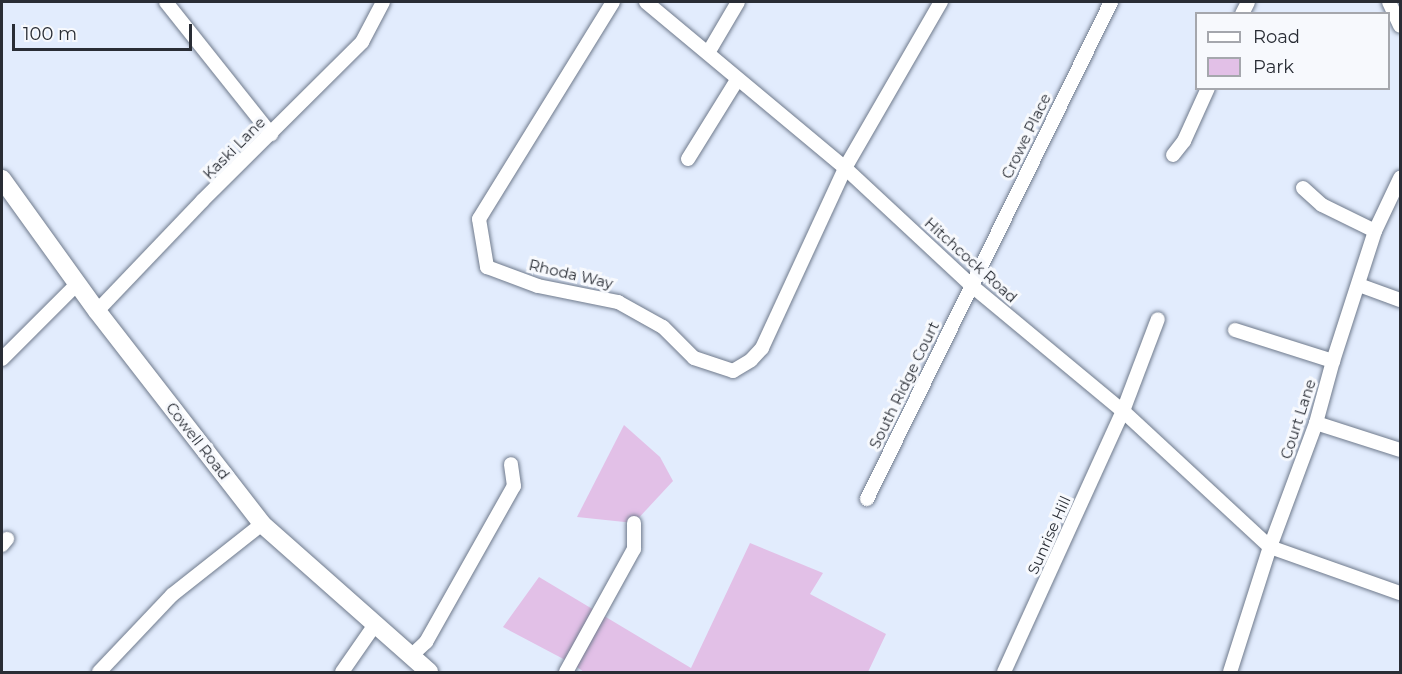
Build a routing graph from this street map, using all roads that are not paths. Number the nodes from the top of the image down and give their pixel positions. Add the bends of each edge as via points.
1 (166, 2) edge
2 (383, 2) edge
3 (613, 2) edge
4 (646, 2) edge
5 (738, 2) edge
6 (941, 2) edge
7 (1111, 2) edge
8 (1389, 2) edge
9 (1401, 26) edge
10 (708, 53) junction
11 (737, 80) junction
12 (1207, 90) edge
13 (271, 134) junction
14 (1173, 155) dead end
15 (688, 159) dead end
16 (845, 168) junction
17 (1401, 178) edge
18 (2, 179) edge
19 (1303, 188) dead end
20 (1375, 231) junction
21 (78, 283) junction
22 (971, 285) junction
23 (1359, 285) junction
24 (1401, 300) edge
25 (97, 311) junction
26 (1158, 319) dead end
27 (1236, 330) dead end
28 (2, 359) edge
29 (1333, 361) junction
30 (1123, 411) junction
31 (1316, 423) junction
32 (1401, 450) edge
33 (511, 464) dead end
34 (867, 500) dead end
35 (634, 523) dead end
36 (262, 524) junction
37 (1270, 547) junction
38 (1401, 592) edge
39 (374, 626) junction
40 (411, 656) junction
41 (99, 672) edge
42 (342, 672) edge
43 (429, 672) edge
44 (566, 672) edge
45 (1004, 672) edge
46 (1230, 672) edge

1 - 13 street
2 - 13 street, Kaski Lane via 362,42
3 - 16 street, Rhoda Way via 479,219 488,267 538,286 618,302 663,327 694,358 733,371 762,348
4 - 10 street, Hitchcock Road
5 - 10 street
6 - 16 street
7 - 22 street, Crowe Place
8 - 9 street
10 - 11 street, Hitchcock Road
11 - 15 street
11 - 16 street, Hitchcock Road
12 - 14 street via 1184,141
13 - 25 street, Kaski Lane
16 - 22 street, Hitchcock Road
17 - 20 street, Court Lane
18 - 21 street, Cowell Road
19 - 20 street via 1322,205
20 - 23 street, Court Lane
21 - 25 street, Cowell Road
21 - 28 street
22 - 30 street, Hitchcock Road
22 - 34 street, South Ridge Court
23 - 24 street
23 - 29 street, Court Lane
25 - 36 street, Cowell Road
26 - 30 street, Sunrise Hill
27 - 29 street
29 - 31 street, Court Lane
30 - 37 street, Hitchcock Road
30 - 45 street, Sunrise Hill
31 - 32 street
31 - 37 street, Court Lane
33 - 40 street via 514,486 426,642
35 - 44 street via 634,549
36 - 39 street, Cowell Road
36 - 41 street via 172,595
37 - 38 street
37 - 46 street, Court Lane
39 - 40 street, Cowell Road
39 - 42 street
40 - 43 street, Cowell Road

